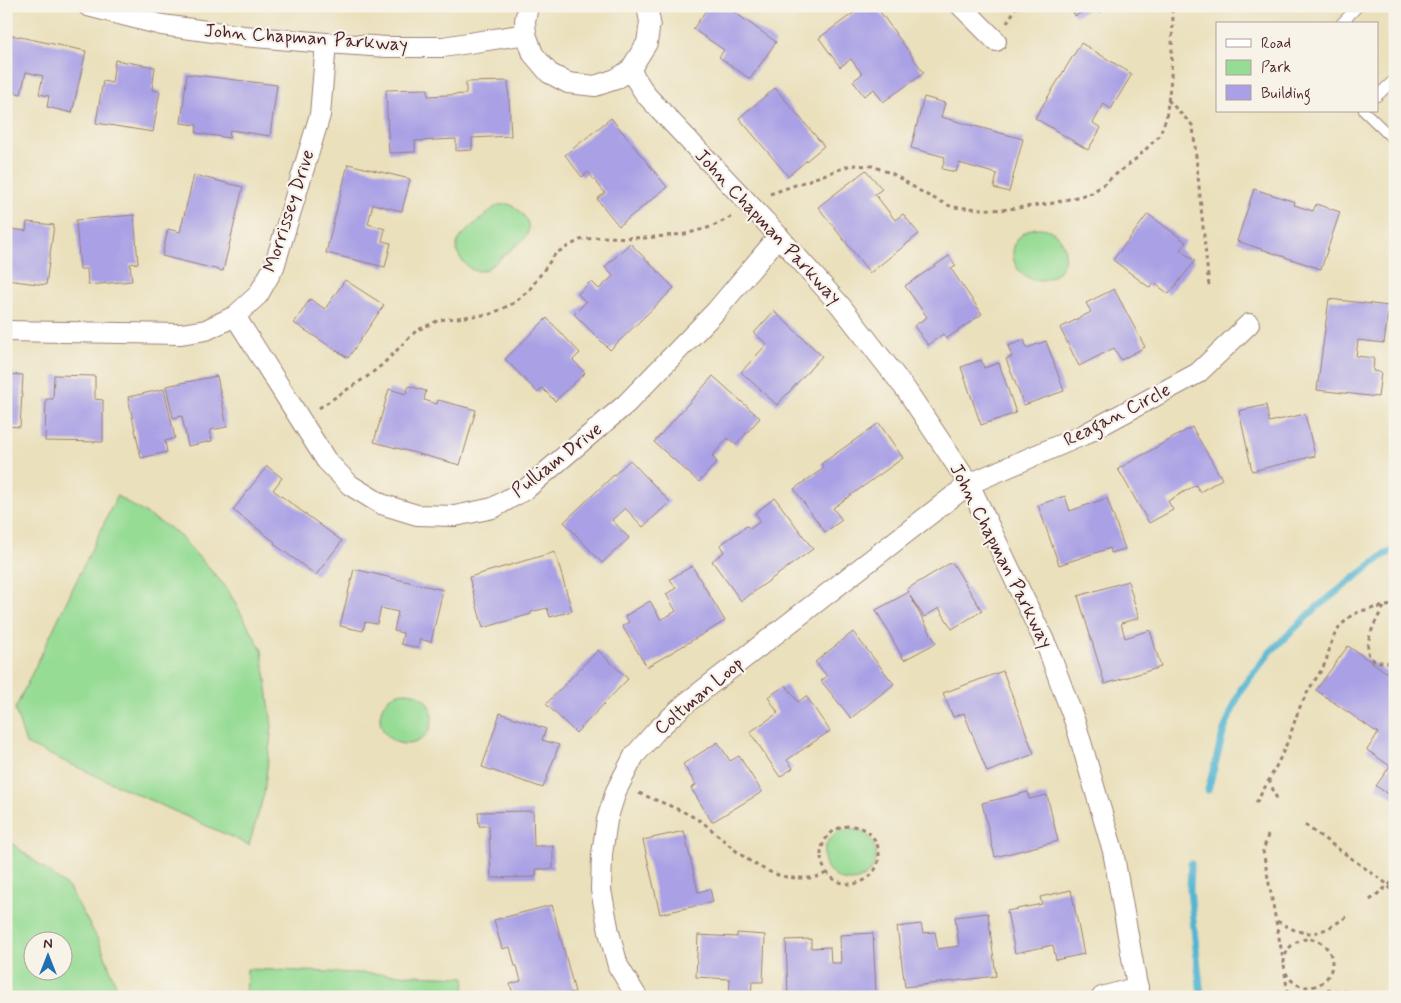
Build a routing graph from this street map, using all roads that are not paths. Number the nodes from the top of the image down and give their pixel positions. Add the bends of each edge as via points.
1 (88, 6) edge
2 (528, 6) edge
3 (647, 6) edge
4 (961, 6) edge
5 (1358, 6) edge
6 (1343, 22) edge
7 (526, 34) junction
8 (996, 41) dead end
9 (326, 43) junction
10 (630, 70) junction
11 (1395, 79) edge
12 (1378, 95) edge
13 (1365, 112) edge
14 (1395, 141) edge
15 (778, 236) junction
16 (235, 316) junction
17 (1249, 324) dead end
18 (6, 331) edge
19 (969, 484) junction
20 (1138, 992) edge
21 (637, 997) edge
22 (1102, 997) edge

1 - 9 street, John Chapman Parkway via 162,25
2 - 7 street
3 - 10 street via 650,22 647,43
4 - 8 street
5 - 6 lane
7 - 9 street, John Chapman Parkway via 443,46
7 - 10 street via 533,54 549,73 568,83 595,86 616,80
9 - 16 street, Morrissey Drive via 320,115 274,267 258,295
10 - 15 street, John Chapman Parkway via 646,95
11 - 12 lane
13 - 14 lane
15 - 16 street, Pulliam Drive via 716,311 626,404 526,489 492,508 455,516 417,515 381,504 350,485 326,460
15 - 19 street, John Chapman Parkway via 840,305 906,391
16 - 18 street, Morrissey Drive via 206,330 181,334
17 - 19 street, Reagan Circle via 1198,372 1083,435
19 - 20 street, John Chapman Parkway via 1048,650 1076,725 1113,851
19 - 21 street, Coltman Loop via 685,704 634,756 616,791 607,820 601,890 618,966
20 - 22 street

